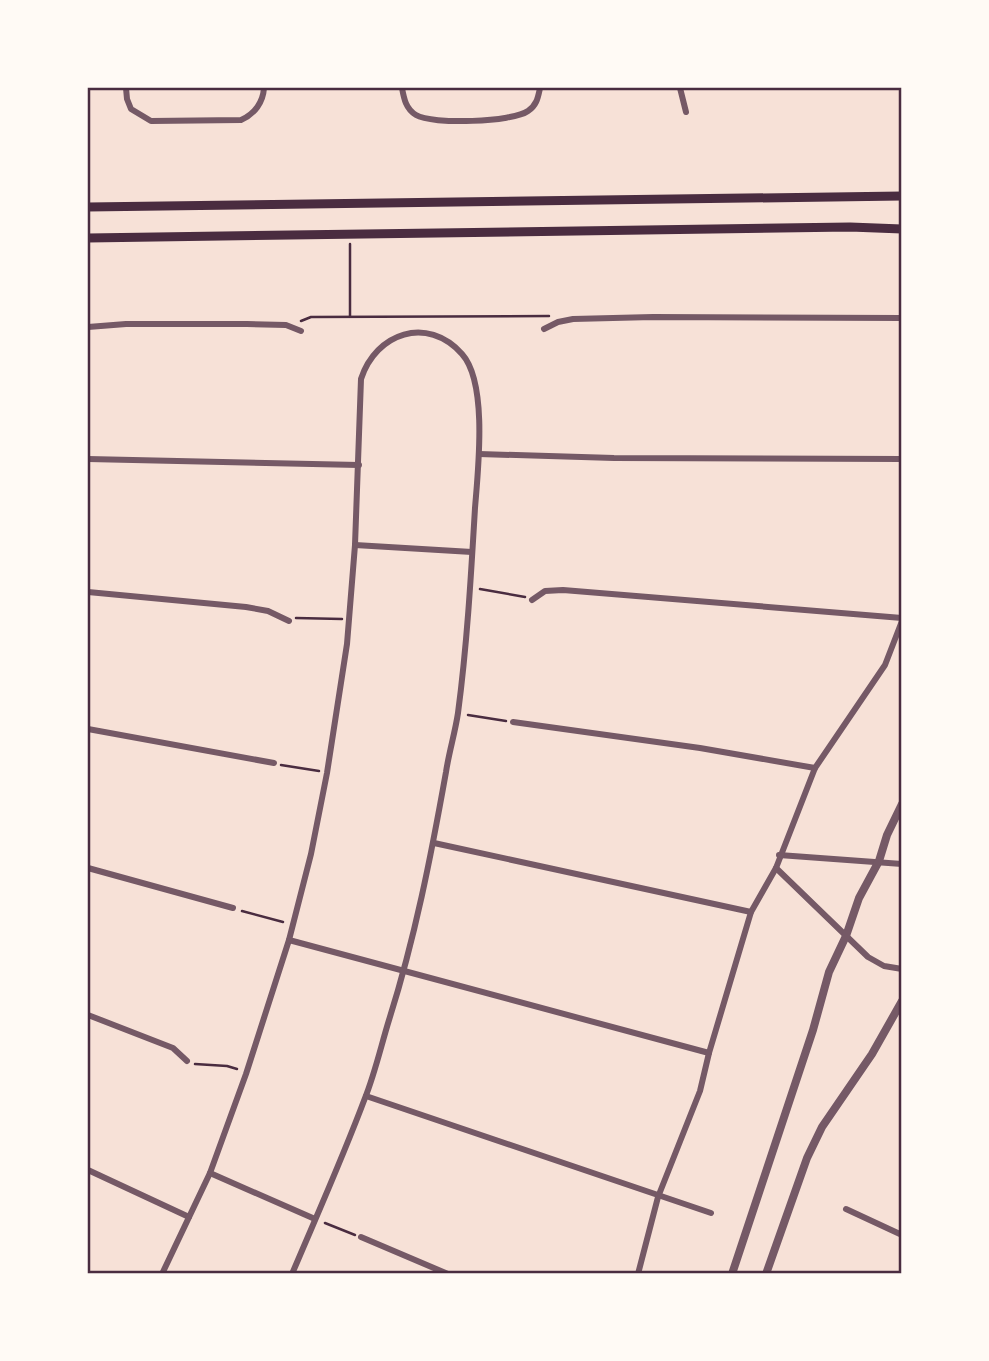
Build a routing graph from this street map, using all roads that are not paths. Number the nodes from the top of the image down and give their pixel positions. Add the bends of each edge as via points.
1 (126, 88) edge
2 (264, 88) edge
3 (402, 88) edge
4 (540, 88) edge
5 (680, 88) edge
6 (686, 112) dead end
7 (901, 196) edge
8 (88, 208) edge
9 (901, 229) edge
10 (88, 238) edge
11 (901, 318) edge
12 (88, 327) edge
13 (544, 329) dead end
14 (302, 331) dead end
15 (479, 454) junction
16 (88, 458) edge
17 (901, 459) edge
18 (359, 465) junction
19 (355, 545) junction
20 (472, 552) junction
21 (88, 592) edge
22 (532, 600) road end
23 (901, 620) edge
24 (289, 621) road end
25 (513, 722) road end
26 (88, 729) edge
27 (274, 763) road end
28 (815, 768) junction
29 (901, 804) edge
30 (434, 843) junction
31 (779, 855) junction
32 (879, 861) junction
33 (901, 864) edge
34 (88, 868) edge
35 (776, 868) junction
36 (233, 908) road end
37 (751, 912) junction
38 (846, 936) junction
39 (289, 940) junction
40 (901, 969) edge
41 (405, 971) junction
42 (901, 1001) edge
43 (88, 1015) edge
44 (709, 1054) junction
45 (187, 1061) road end
46 (366, 1096) junction
47 (88, 1170) edge
48 (210, 1172) junction
49 (658, 1197) junction
50 (846, 1209) dead end
51 (711, 1213) dead end
52 (189, 1217) junction
53 (315, 1219) junction
54 (901, 1235) edge
55 (361, 1237) road end
56 (162, 1273) edge
57 (292, 1273) edge
58 (449, 1273) edge
59 (638, 1273) edge
60 (732, 1273) edge
61 (766, 1273) edge

1 - 2 street via 131,109 151,121 241,120 257,109
3 - 4 street via 407,106 421,118 495,120 528,112
5 - 6 street
7 - 8 main road
9 - 10 main road
11 - 13 street via 653,317 562,321
12 - 14 street via 181,323 286,325
15 - 17 street
15 - 18 street via 471,366 449,342 416,332 384,345 363,372
15 - 20 street
16 - 18 street
18 - 19 street
19 - 20 street
19 - 39 street via 327,773
20 - 30 street via 457,714
21 - 24 street via 254,608
22 - 23 street via 545,591 563,590
23 - 28 street via 885,665
25 - 28 street
26 - 27 street
28 - 31 street
29 - 32 street
30 - 37 street
30 - 41 street
31 - 32 street
31 - 35 street
32 - 33 street
32 - 38 street
34 - 36 street
35 - 37 street
35 - 38 street
37 - 44 street
38 - 40 street via 876,962
38 - 60 street via 829,972
39 - 41 street
39 - 48 street
41 - 44 street
41 - 46 street
42 - 61 street via 872,1054 822,1127
43 - 45 street via 173,1048
44 - 49 street via 700,1091
46 - 49 street
46 - 53 street
47 - 52 street
48 - 52 street
48 - 53 street
49 - 51 street
49 - 59 street
50 - 54 street
52 - 56 street
53 - 57 street
55 - 58 street

